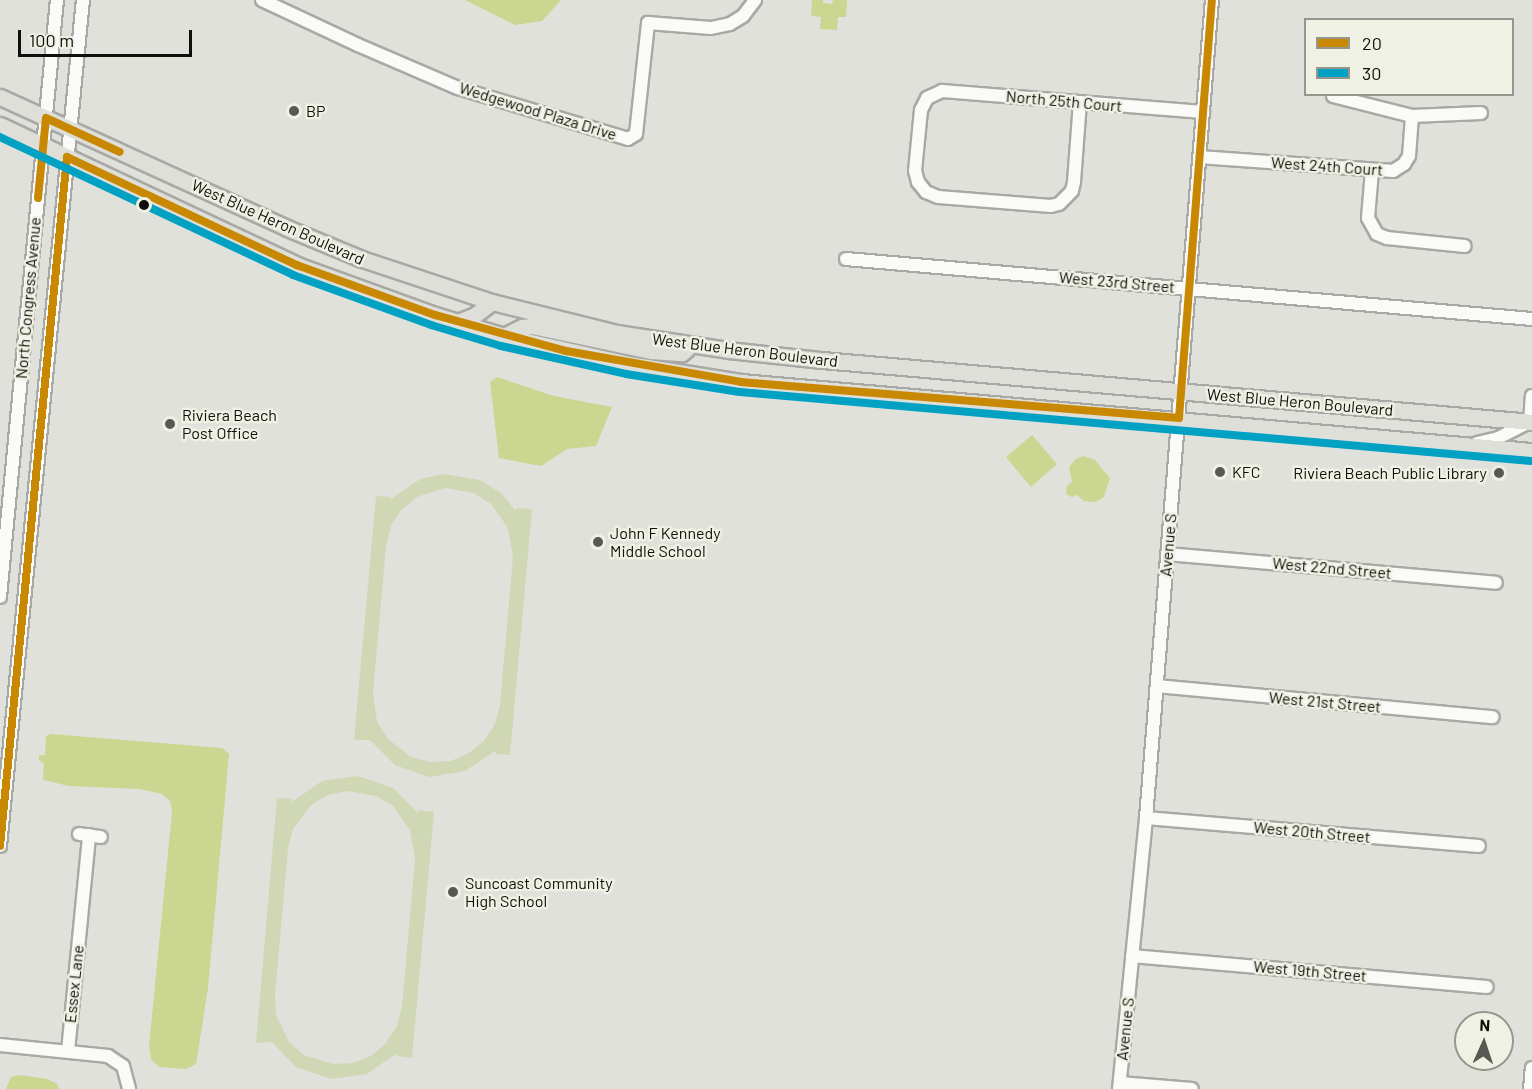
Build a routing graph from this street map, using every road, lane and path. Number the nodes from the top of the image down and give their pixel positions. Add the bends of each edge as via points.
1 (57, 0) edge
2 (83, 0) edge
3 (262, 0) edge
4 (755, 0) edge
5 (1212, 0) edge
6 (1333, 96) dead end
7 (0, 97) edge
8 (1080, 102) junction
9 (1203, 112) junction
10 (1481, 113) dead end
11 (1412, 116) junction
12 (45, 117) junction
13 (0, 125) edge
14 (70, 129) junction
15 (43, 144) junction
16 (67, 157) junction
17 (1199, 157) junction
18 (1372, 171) junction
19 (1465, 246) dead end
20 (846, 259) dead end
21 (1189, 288) junction
22 (492, 302) junction
23 (1532, 319) edge
24 (458, 322) junction
25 (504, 336) junction
26 (691, 345) junction
27 (1181, 392) junction
28 (1532, 396) edge
29 (1179, 418) junction
30 (1531, 422) edge
31 (1470, 445) junction
32 (1532, 451) edge
33 (1167, 554) junction
34 (1496, 583) dead end
35 (0, 597) edge
36 (1157, 686) junction
37 (1492, 717) dead end
38 (1146, 818) junction
39 (90, 835) dead end
40 (0, 846) edge
41 (1479, 846) dead end
42 (1132, 956) junction
43 (1487, 987) dead end
44 (0, 1045) edge
45 (68, 1051) junction
46 (1532, 1068) edge
47 (1120, 1086) edge
48 (129, 1089) edge
49 (1192, 1089) edge
50 (1530, 1089) edge

1 - 12 street, North Congress Avenue
2 - 14 street, North Congress Avenue
3 - 4 street, Wedgewood Plaza Drive via 458,88 628,139 636,134 648,22 711,28 743,16
5 - 9 street, Avenue S
6 - 11 street
7 - 12 main road, West Blue Heron Boulevard
8 - 8 street, North 25th Court via 1072,191 1051,206 938,196 926,192 918,182 915,171 921,110 927,98 947,91
8 - 9 street, North 25th Court
9 - 17 street, Avenue S
10 - 11 street
11 - 18 street, West 24th Court via 1407,160 1393,171
12 - 14 main road, West Blue Heron Boulevard
12 - 15 street, North Congress Avenue
13 - 15 main road, West Blue Heron Boulevard
14 - 16 street, North Congress Avenue
14 - 22 main road, West Blue Heron Boulevard via 362,259
15 - 16 main road, West Blue Heron Boulevard
15 - 35 street, North Congress Avenue
16 - 24 main road, West Blue Heron Boulevard via 297,265
16 - 40 street, North Congress Avenue
17 - 18 street, West 24th Court
17 - 21 street, Avenue S
18 - 19 street via 1368,218 1377,234
20 - 21 street, West 23rd Street
21 - 23 street, West 23rd Street
21 - 27 street, Avenue S
22 - 24 main road
22 - 26 main road, West Blue Heron Boulevard via 617,333
24 - 25 main road, West Blue Heron Boulevard
25 - 26 main road via 532,326 651,351 682,353
25 - 29 main road, West Blue Heron Boulevard via 628,364 741,382
26 - 27 main road, West Blue Heron Boulevard
27 - 29 street, Avenue S
27 - 30 main road, West Blue Heron Boulevard
28 - 30 street
29 - 31 main road, West Blue Heron Boulevard
29 - 33 street, Avenue S
30 - 31 street via 1498,438
31 - 32 main road, West Blue Heron Boulevard
33 - 34 street, West 22nd Street
33 - 36 street, Avenue S
36 - 37 street, West 21st Street
36 - 38 street, Avenue S
38 - 41 street, West 20th Street
38 - 42 street, Avenue S
39 - 45 street, Essex Lane
42 - 43 street, West 19th Street
42 - 47 street, Avenue S
44 - 45 street
45 - 48 street via 118,1061 126,1071
46 - 50 street
47 - 49 street

